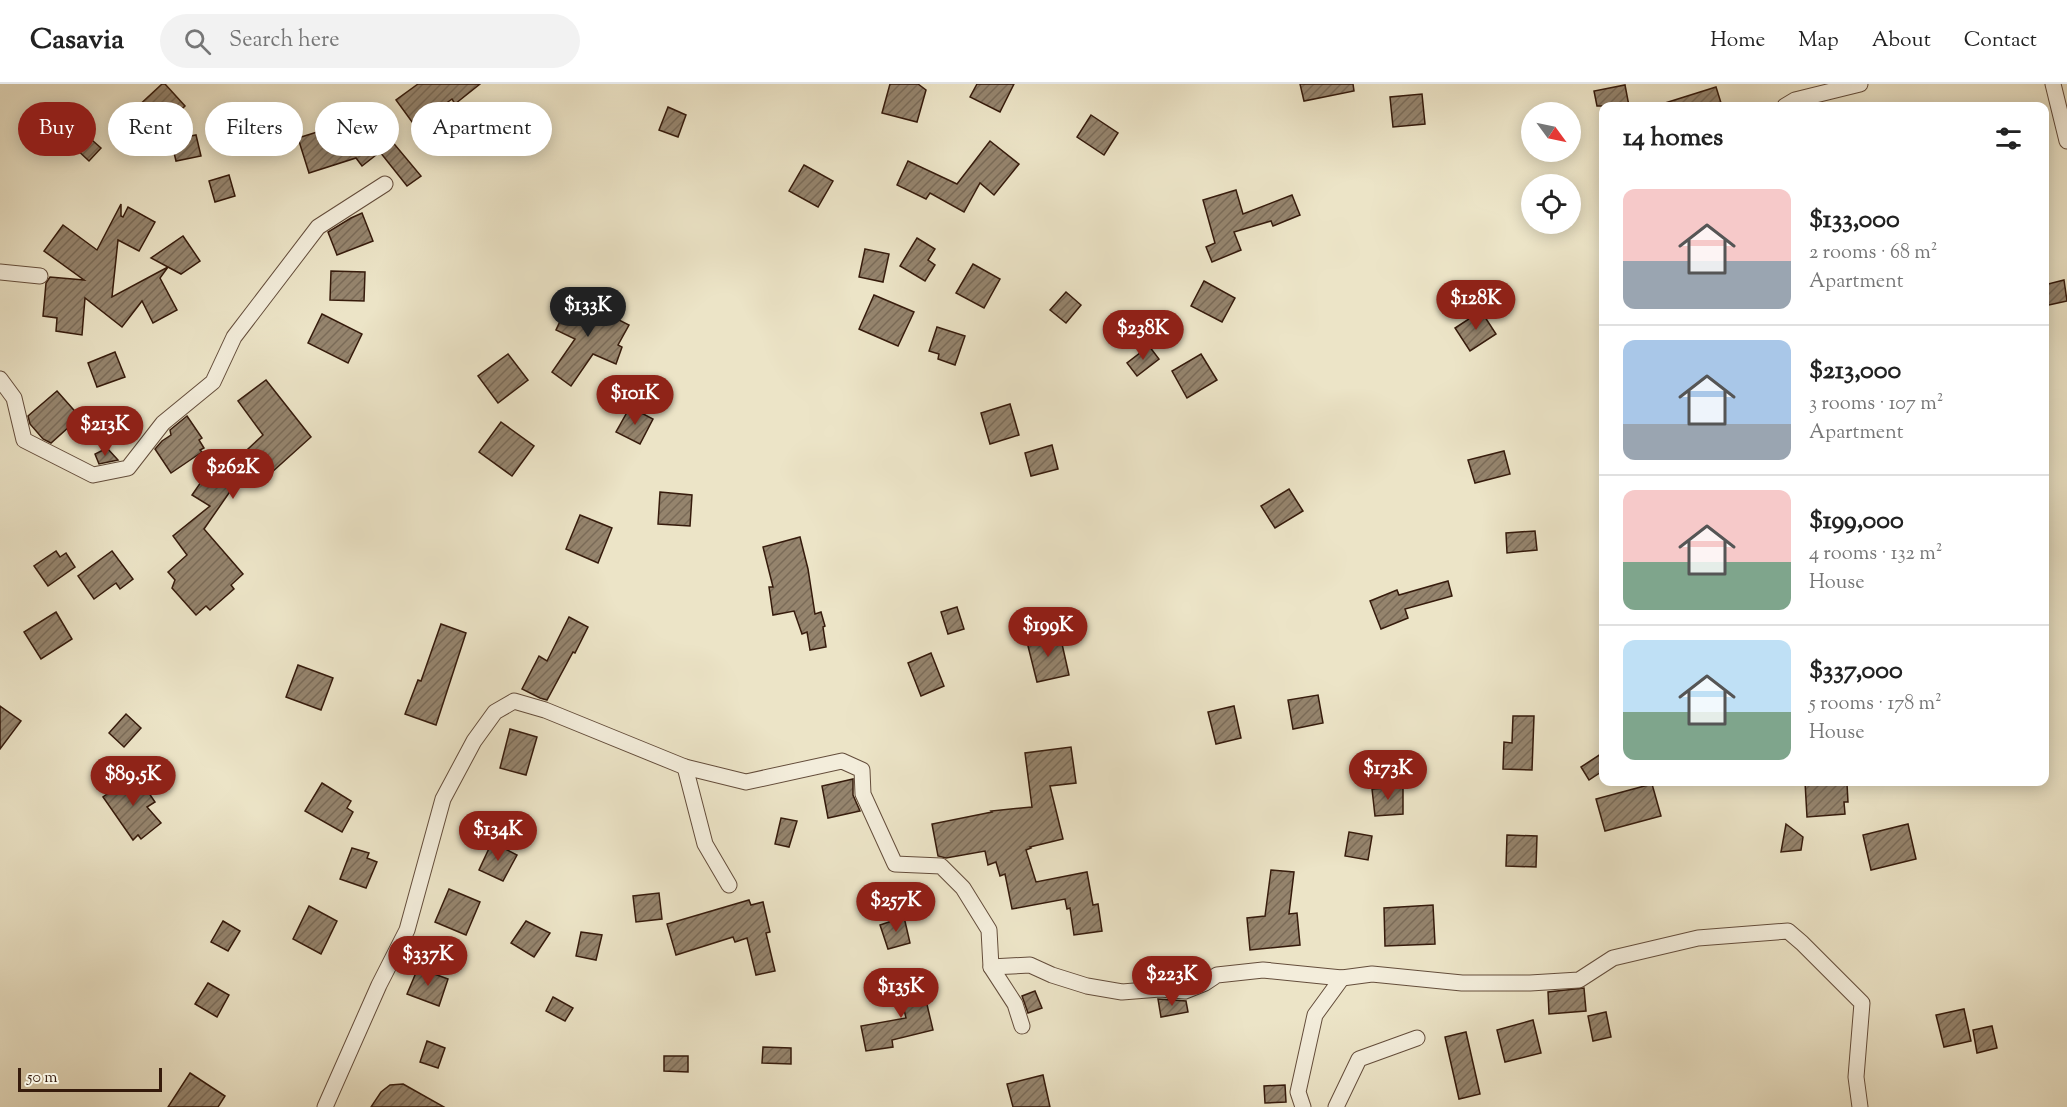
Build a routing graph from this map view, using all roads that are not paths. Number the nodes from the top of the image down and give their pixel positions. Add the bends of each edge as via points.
1 (1860, 84) edge
2 (2053, 84) edge
3 (1792, 102) edge
4 (2067, 141) edge
5 (385, 184) dead end
6 (0, 272) edge
7 (40, 276) dead end
8 (0, 379) edge
9 (685, 767) junction
10 (729, 885) dead end
11 (991, 968) junction
12 (1342, 978) junction
13 (1022, 1026) dead end
14 (1417, 1038) dead end
15 (326, 1107) edge
16 (1304, 1107) edge
17 (1336, 1107) edge
18 (1860, 1107) edge

1 - 3 street
2 - 4 street
5 - 8 street via 318,227 234,338 213,382 163,423 128,468 93,475 24,440 14,398
6 - 7 street
9 - 10 street via 705,844
9 - 11 street via 746,782 842,761 862,770 863,794 895,864 941,866 963,888 989,930
9 - 15 street via 513,700 495,712 442,799 407,930
11 - 12 street via 1030,964 1087,986 1122,992 1185,991 1217,975 1263,970
11 - 13 street via 1015,1004
12 - 16 street via 1315,1015 1298,1092
12 - 18 street via 1372,974 1462,983 1579,980 1623,955 1698,938 1788,931 1862,1003 1856,1077
14 - 17 street via 1359,1059

